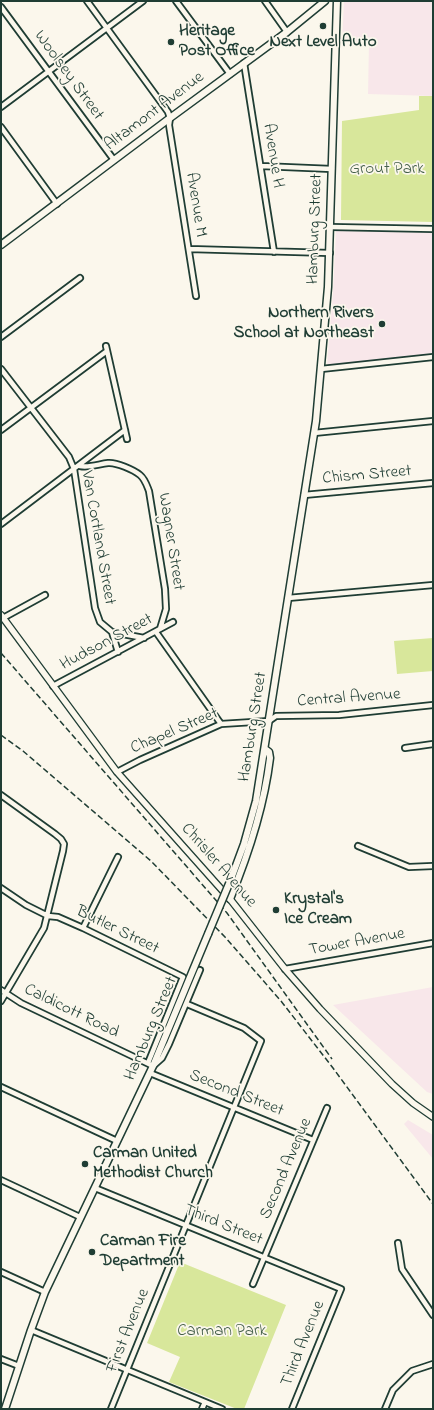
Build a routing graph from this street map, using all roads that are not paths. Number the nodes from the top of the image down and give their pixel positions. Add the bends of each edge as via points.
1 (87, 1) edge
2 (143, 1) edge
3 (176, 1) edge
4 (265, 1) edge
5 (325, 1) edge
6 (337, 1) edge
7 (1, 7) edge
8 (106, 28) junction
9 (287, 32) junction
10 (244, 63) junction
11 (48, 71) junction
12 (230, 74) junction
13 (1, 107) edge
14 (170, 118) junction
15 (1, 127) edge
16 (114, 160) junction
17 (261, 166) junction
18 (332, 169) junction
19 (57, 204) junction
20 (331, 227) junction
21 (433, 229) edge
22 (1, 245) edge
23 (189, 249) junction
24 (274, 252) junction
25 (330, 253) junction
26 (80, 278) dead end
27 (196, 296) dead end
28 (1, 337) edge
29 (433, 357) edge
30 (1, 369) edge
31 (321, 369) junction
32 (31, 407) junction
33 (433, 421) edge
34 (1, 430) edge
35 (125, 430) junction
36 (314, 433) junction
37 (127, 439) dead end
38 (80, 466) junction
39 (74, 469) junction
40 (433, 483) edge
41 (304, 495) junction
42 (1, 524) edge
43 (433, 585) edge
44 (45, 595) dead end
45 (288, 598) junction
46 (2, 617) edge
47 (173, 622) dead end
48 (158, 630) junction
49 (112, 632) junction
50 (144, 638) junction
51 (118, 652) junction
52 (53, 686) junction
53 (433, 705) edge
54 (269, 721) junction
55 (221, 724) junction
56 (433, 744) edge
57 (405, 748) dead end
58 (265, 749) junction
59 (117, 772) junction
60 (1, 795) edge
61 (358, 846) dead end
62 (118, 857) dead end
63 (433, 866) edge
64 (1, 888) edge
65 (230, 899) junction
66 (48, 916) junction
67 (83, 928) junction
68 (433, 943) edge
69 (285, 969) junction
70 (200, 970) dead end
71 (1, 990) edge
72 (6, 994) junction
73 (1, 1001) edge
74 (187, 1004) junction
75 (150, 1064) junction
76 (150, 1073) junction
77 (1, 1087) edge
78 (234, 1108) junction
79 (327, 1108) dead end
80 (433, 1117) edge
81 (313, 1140) junction
82 (117, 1141) junction
83 (1, 1180) edge
84 (95, 1188) junction
85 (80, 1217) junction
86 (186, 1226) junction
87 (398, 1243) dead end
88 (264, 1257) junction
89 (1, 1272) edge
90 (253, 1284) dead end
91 (341, 1289) joint
92 (45, 1292) junction
93 (433, 1315) edge
94 (31, 1330) junction
95 (1, 1359) edge
96 (433, 1364) edge
97 (19, 1366) junction
98 (127, 1370) junction
99 (205, 1402) junction
100 (4, 1409) edge
101 (111, 1409) edge
102 (202, 1409) edge
103 (222, 1409) edge
104 (292, 1409) edge
105 (384, 1409) edge

1 - 8 street
2 - 8 street
3 - 12 street
4 - 9 street
5 - 9 main road, Altamont Avenue
6 - 18 main road, Hamburg Street
7 - 11 street, Woolsey Street
8 - 11 street
8 - 14 street
9 - 10 main road, Altamont Avenue
10 - 12 main road, Altamont Avenue
10 - 17 street, Avenue H
11 - 13 street
11 - 16 street, Woolsey Street
12 - 14 main road, Altamont Avenue
14 - 16 main road, Altamont Avenue
14 - 23 street, Avenue M
15 - 19 street
16 - 19 main road, Altamont Avenue
17 - 18 street
17 - 24 street, Avenue H
18 - 20 main road, Hamburg Street
19 - 22 main road, Altamont Avenue
20 - 21 street
20 - 25 main road, Hamburg Street
23 - 24 street
23 - 27 street, Avenue M
24 - 25 street
25 - 31 main road, Hamburg Street
26 - 28 street
29 - 31 street
30 - 32 street, Van Cortland Street
31 - 36 main road, Hamburg Street
32 - 34 street
32 - 35 street via 107,349
32 - 39 street, Van Cortland Street via 69,457
33 - 36 street
35 - 37 street
35 - 38 street
36 - 41 main road, Hamburg Street
38 - 39 street
38 - 48 street, Wagner Street via 110,462 118,464 140,475 147,484 166,589 166,609
39 - 42 street
39 - 49 street, Van Cortland Street via 95,608 100,622
40 - 41 street, Chism Street
41 - 45 main road, Hamburg Street
43 - 45 street
44 - 46 street
45 - 54 main road, Hamburg Street
46 - 52 street, Chrisler Avenue
47 - 48 street, Hudson Street
48 - 50 street, Hudson Street
48 - 55 street
49 - 50 street
49 - 51 street, Van Cortland Street
50 - 51 street, Hudson Street
51 - 52 street, Hudson Street
52 - 59 street, Chrisler Avenue
53 - 54 street, Central Avenue via 339,715 276,716
54 - 55 street, Chapel Street
54 - 58 main road, Hamburg Street
55 - 59 street, Chapel Street
56 - 57 street
58 - 65 main road via 269,752 270,758 261,811
58 - 75 main road, Hamburg Street, bridge via 256,801 244,844 208,934
59 - 65 street, Chrisler Avenue
60 - 66 street via 56,834 64,844
61 - 63 street via 409,868
62 - 67 street
64 - 66 street, Butler Street
65 - 69 street, Chrisler Avenue
66 - 67 street, Butler Street via 58,917
66 - 72 street via 44,928
67 - 75 street, Butler Street via 183,977
68 - 69 street, Tower Avenue
69 - 80 street, Chrisler Avenue via 392,1084
70 - 74 street
71 - 72 street, Caldicott Road
72 - 73 street
72 - 75 street, Caldicott Road
74 - 75 street via 162,1058
74 - 78 street, First Avenue via 244,1028 261,1041
75 - 76 main road, Hamburg Street
76 - 78 street, Second Street
76 - 82 main road, Hamburg Street
77 - 82 street
78 - 81 street, Second Street
78 - 86 street, First Avenue
79 - 81 street, Second Avenue
81 - 88 street, Second Avenue
82 - 84 main road, Hamburg Street
83 - 85 street
84 - 85 main road, Hamburg Street
84 - 86 street, Third Street
85 - 92 main road, Hamburg Street
86 - 88 street, Third Street
86 - 98 street, First Avenue
87 - 93 street via 402,1269
88 - 90 street, Second Avenue
88 - 91 street, Third Street
89 - 92 street
91 - 104 street, Third Avenue
92 - 94 main road, Hamburg Street
94 - 97 main road, Hamburg Street
94 - 98 street
95 - 97 street
96 - 105 street via 412,1371 393,1390
97 - 100 main road, Hamburg Street
98 - 99 street
98 - 101 street, First Avenue
99 - 102 street
99 - 103 street

